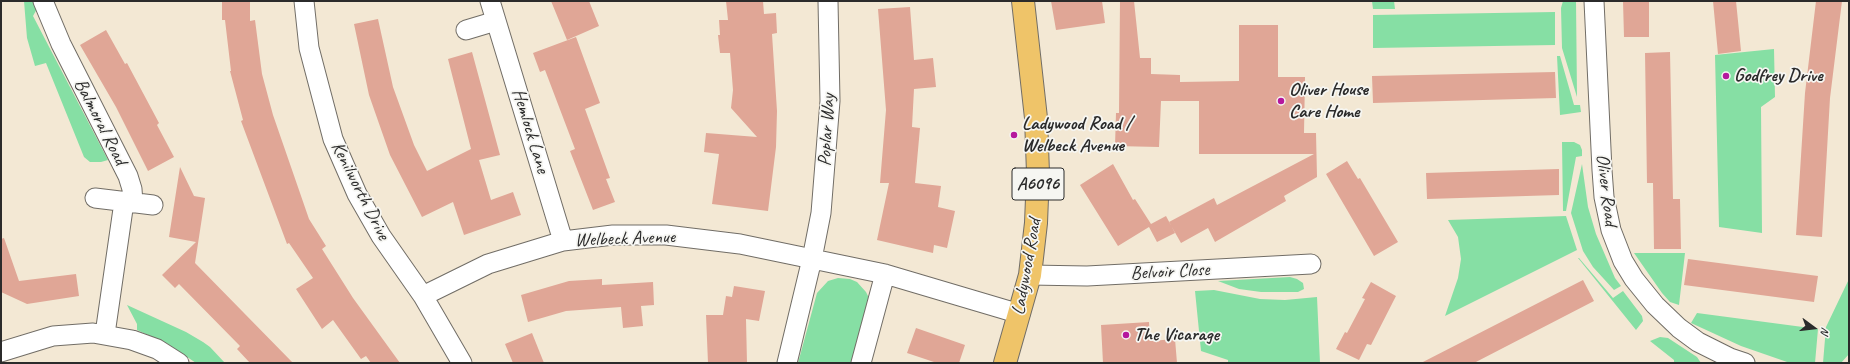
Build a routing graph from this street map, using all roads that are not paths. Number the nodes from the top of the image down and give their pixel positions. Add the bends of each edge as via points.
1 (43, 1) edge
2 (304, 1) edge
3 (490, 1) edge
4 (828, 1) edge
5 (1023, 1) edge
6 (1594, 1) edge
7 (496, 21) junction
8 (466, 30) dead end
9 (95, 198) dead end
10 (129, 202) junction
11 (153, 205) dead end
12 (563, 241) junction
13 (812, 259) junction
14 (1310, 264) dead end
15 (886, 274) junction
16 (1030, 275) junction
17 (423, 296) junction
18 (1020, 314) junction
19 (105, 334) junction
20 (1, 352) edge
21 (179, 363) edge
22 (462, 363) edge
23 (787, 363) edge
24 (861, 363) edge
25 (1005, 363) edge
26 (1745, 363) edge

1 - 10 street, Balmoral Road via 61,44 128,176 132,189
2 - 17 street, Kenilworth Drive via 309,48 333,139 357,194 381,236
3 - 7 street, Hemlock Lane
4 - 13 street, Poplar Way via 830,101 821,213
5 - 16 main road, Ladywood Road / A6096 via 1036,118 1038,174
6 - 26 street, Oliver Road via 1604,191 1610,230 1623,261 1655,305 1698,342
7 - 8 street
7 - 12 street, Hemlock Lane
9 - 10 street
10 - 11 street
10 - 19 street, Balmoral Road
12 - 13 street, Welbeck Avenue via 613,235 666,235 740,244
12 - 17 street, Welbeck Avenue via 488,264
13 - 15 street, Welbeck Avenue
13 - 23 street
14 - 16 street, Belvoir Close via 1088,276
15 - 18 street, Welbeck Avenue
15 - 24 street
16 - 18 main road, Ladywood Road / A6096
17 - 22 street, Kenilworth Drive
18 - 25 main road, Ladywood Road / A6096
19 - 20 street via 53,336
19 - 21 street via 132,340 157,350

